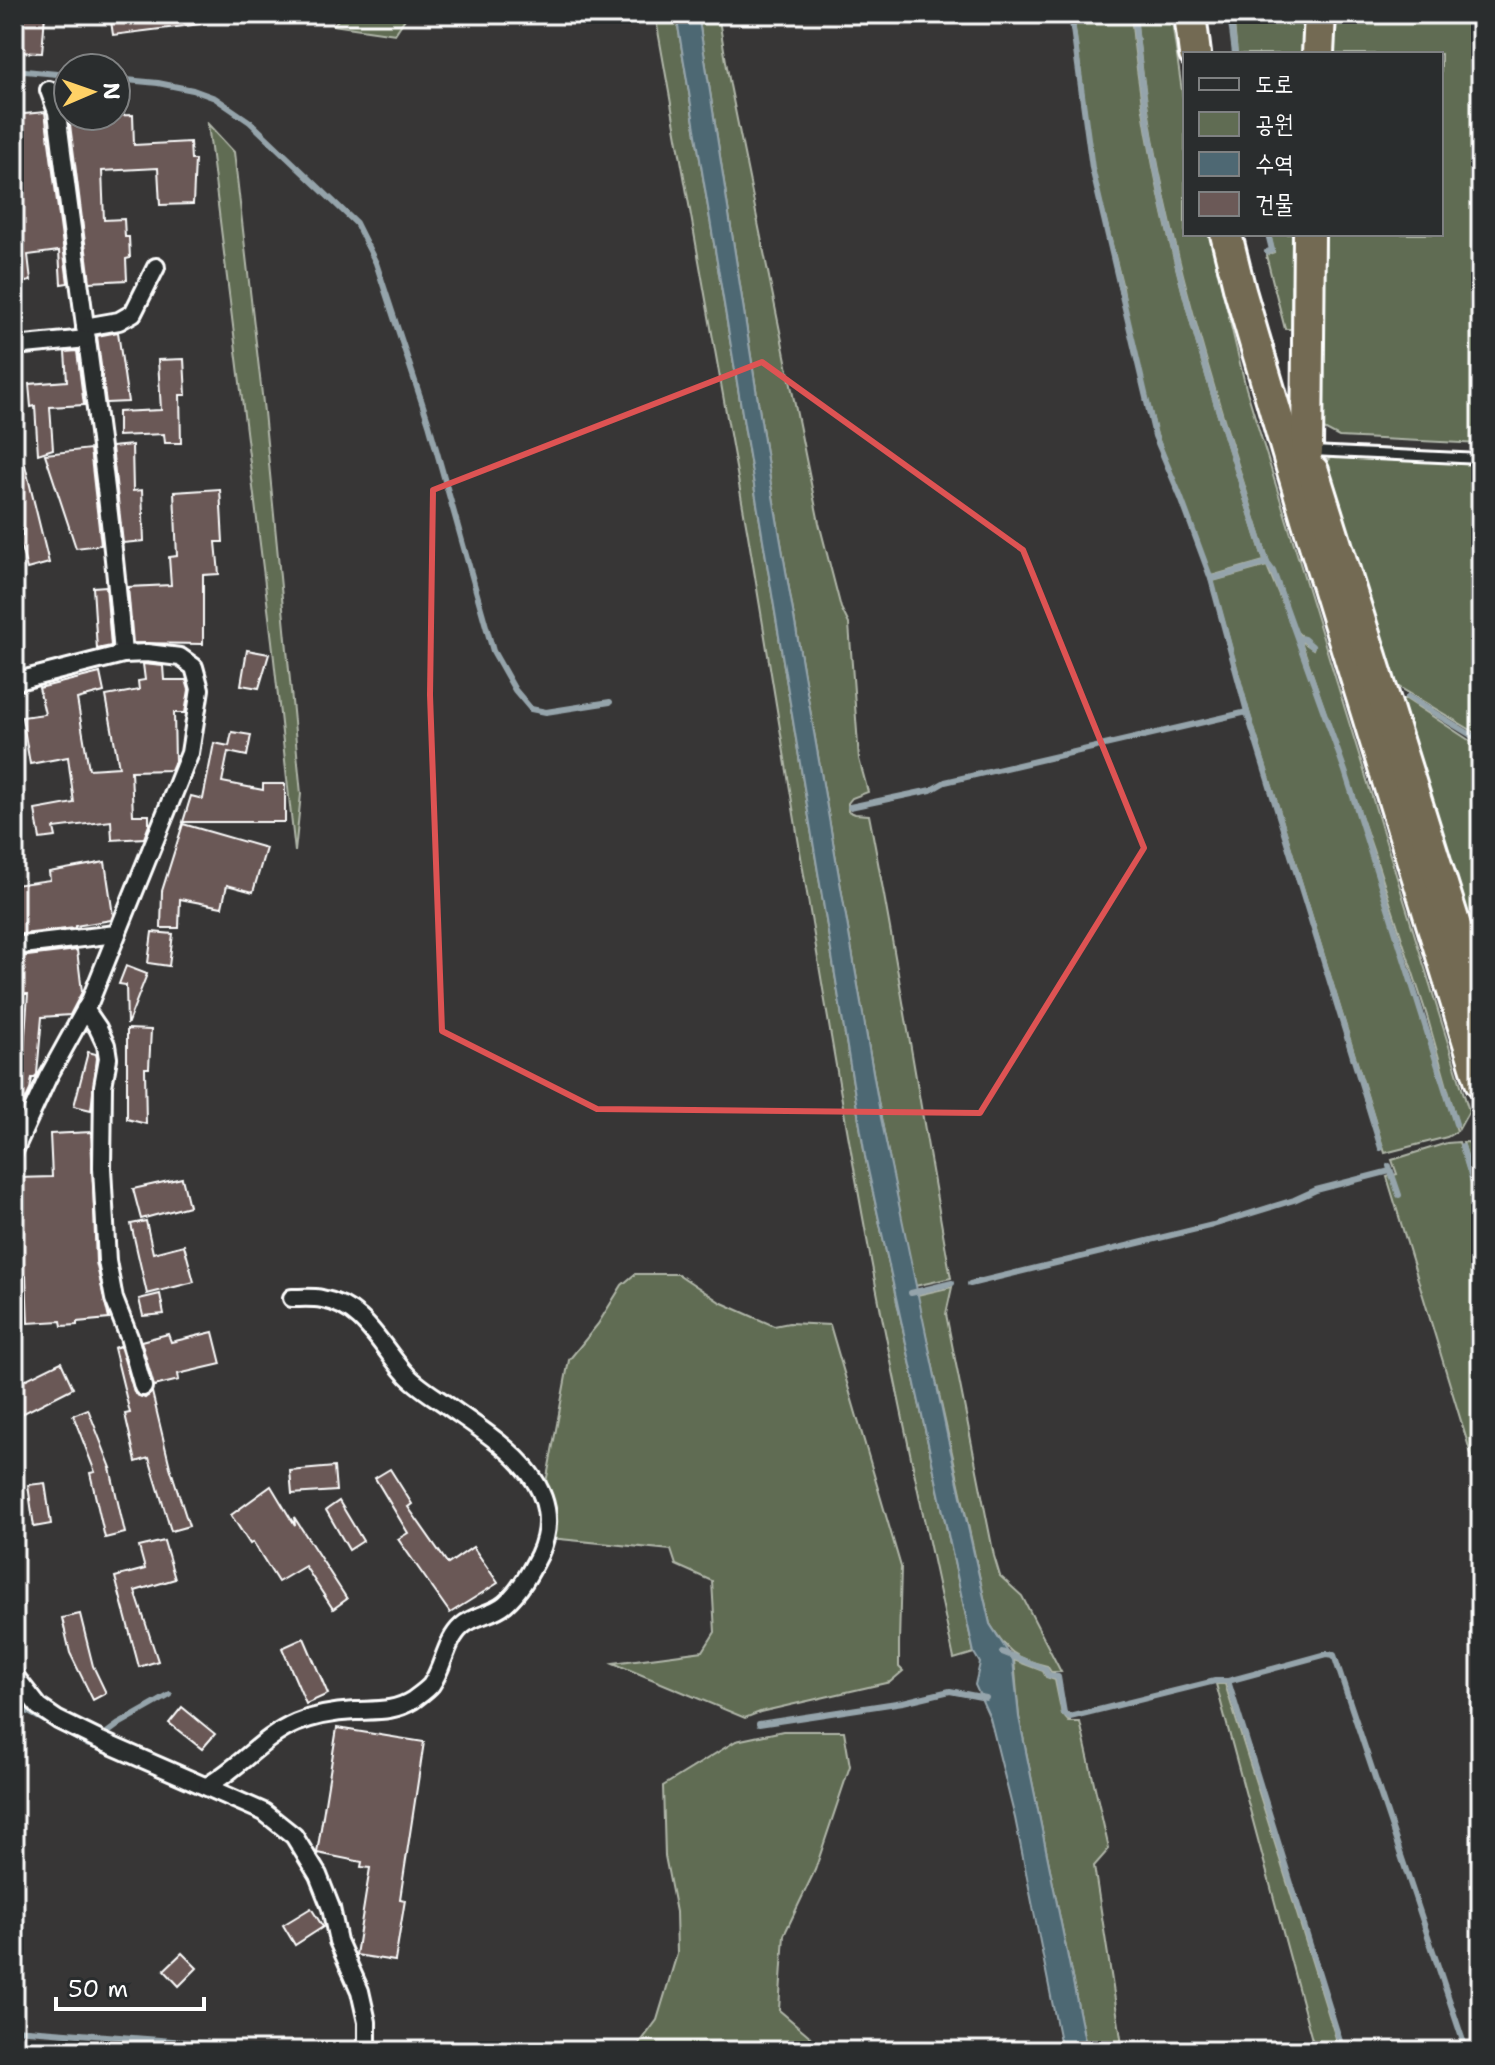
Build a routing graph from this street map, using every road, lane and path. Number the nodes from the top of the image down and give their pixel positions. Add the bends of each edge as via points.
1 (1190, 14) edge
2 (1207, 14) edge
3 (1320, 14) edge
4 (1195, 52) edge
5 (1211, 52) edge
6 (1318, 52) edge
7 (49, 90) dead end
8 (1226, 236) edge
9 (1248, 236) edge
10 (1309, 236) edge
11 (156, 267) dead end
12 (86, 333) junction
13 (14, 346) edge
14 (1307, 451) junction
15 (1481, 459) edge
16 (123, 654) junction
17 (14, 682) edge
18 (116, 934) junction
19 (14, 946) edge
20 (85, 1009) junction
21 (1481, 1009) edge
22 (1481, 1082) edge
23 (14, 1151) edge
24 (292, 1298) dead end
25 (143, 1387) dead end
26 (14, 1675) edge
27 (207, 1786) junction
28 (367, 2051) edge

1 - 4 highway
2 - 5 highway
3 - 6 highway
7 - 12 street via 57,112
8 - 22 highway via 1307,519
9 - 14 highway
10 - 14 highway
11 - 12 street via 133,313
12 - 13 street
12 - 16 street
14 - 15 lane
14 - 21 highway
16 - 17 street
16 - 18 street via 180,657 194,667 200,689 190,753
18 - 19 street
18 - 20 street
20 - 23 street
20 - 25 street via 108,1058 102,1168 107,1261
24 - 27 street via 322,1299 354,1311 407,1376 510,1451 542,1490 546,1538 521,1585 506,1603 461,1627 431,1685 411,1701 391,1711 351,1711 295,1723
26 - 27 street via 39,1707 58,1720
27 - 28 street via 264,1812 294,1836 318,1875 360,1991

